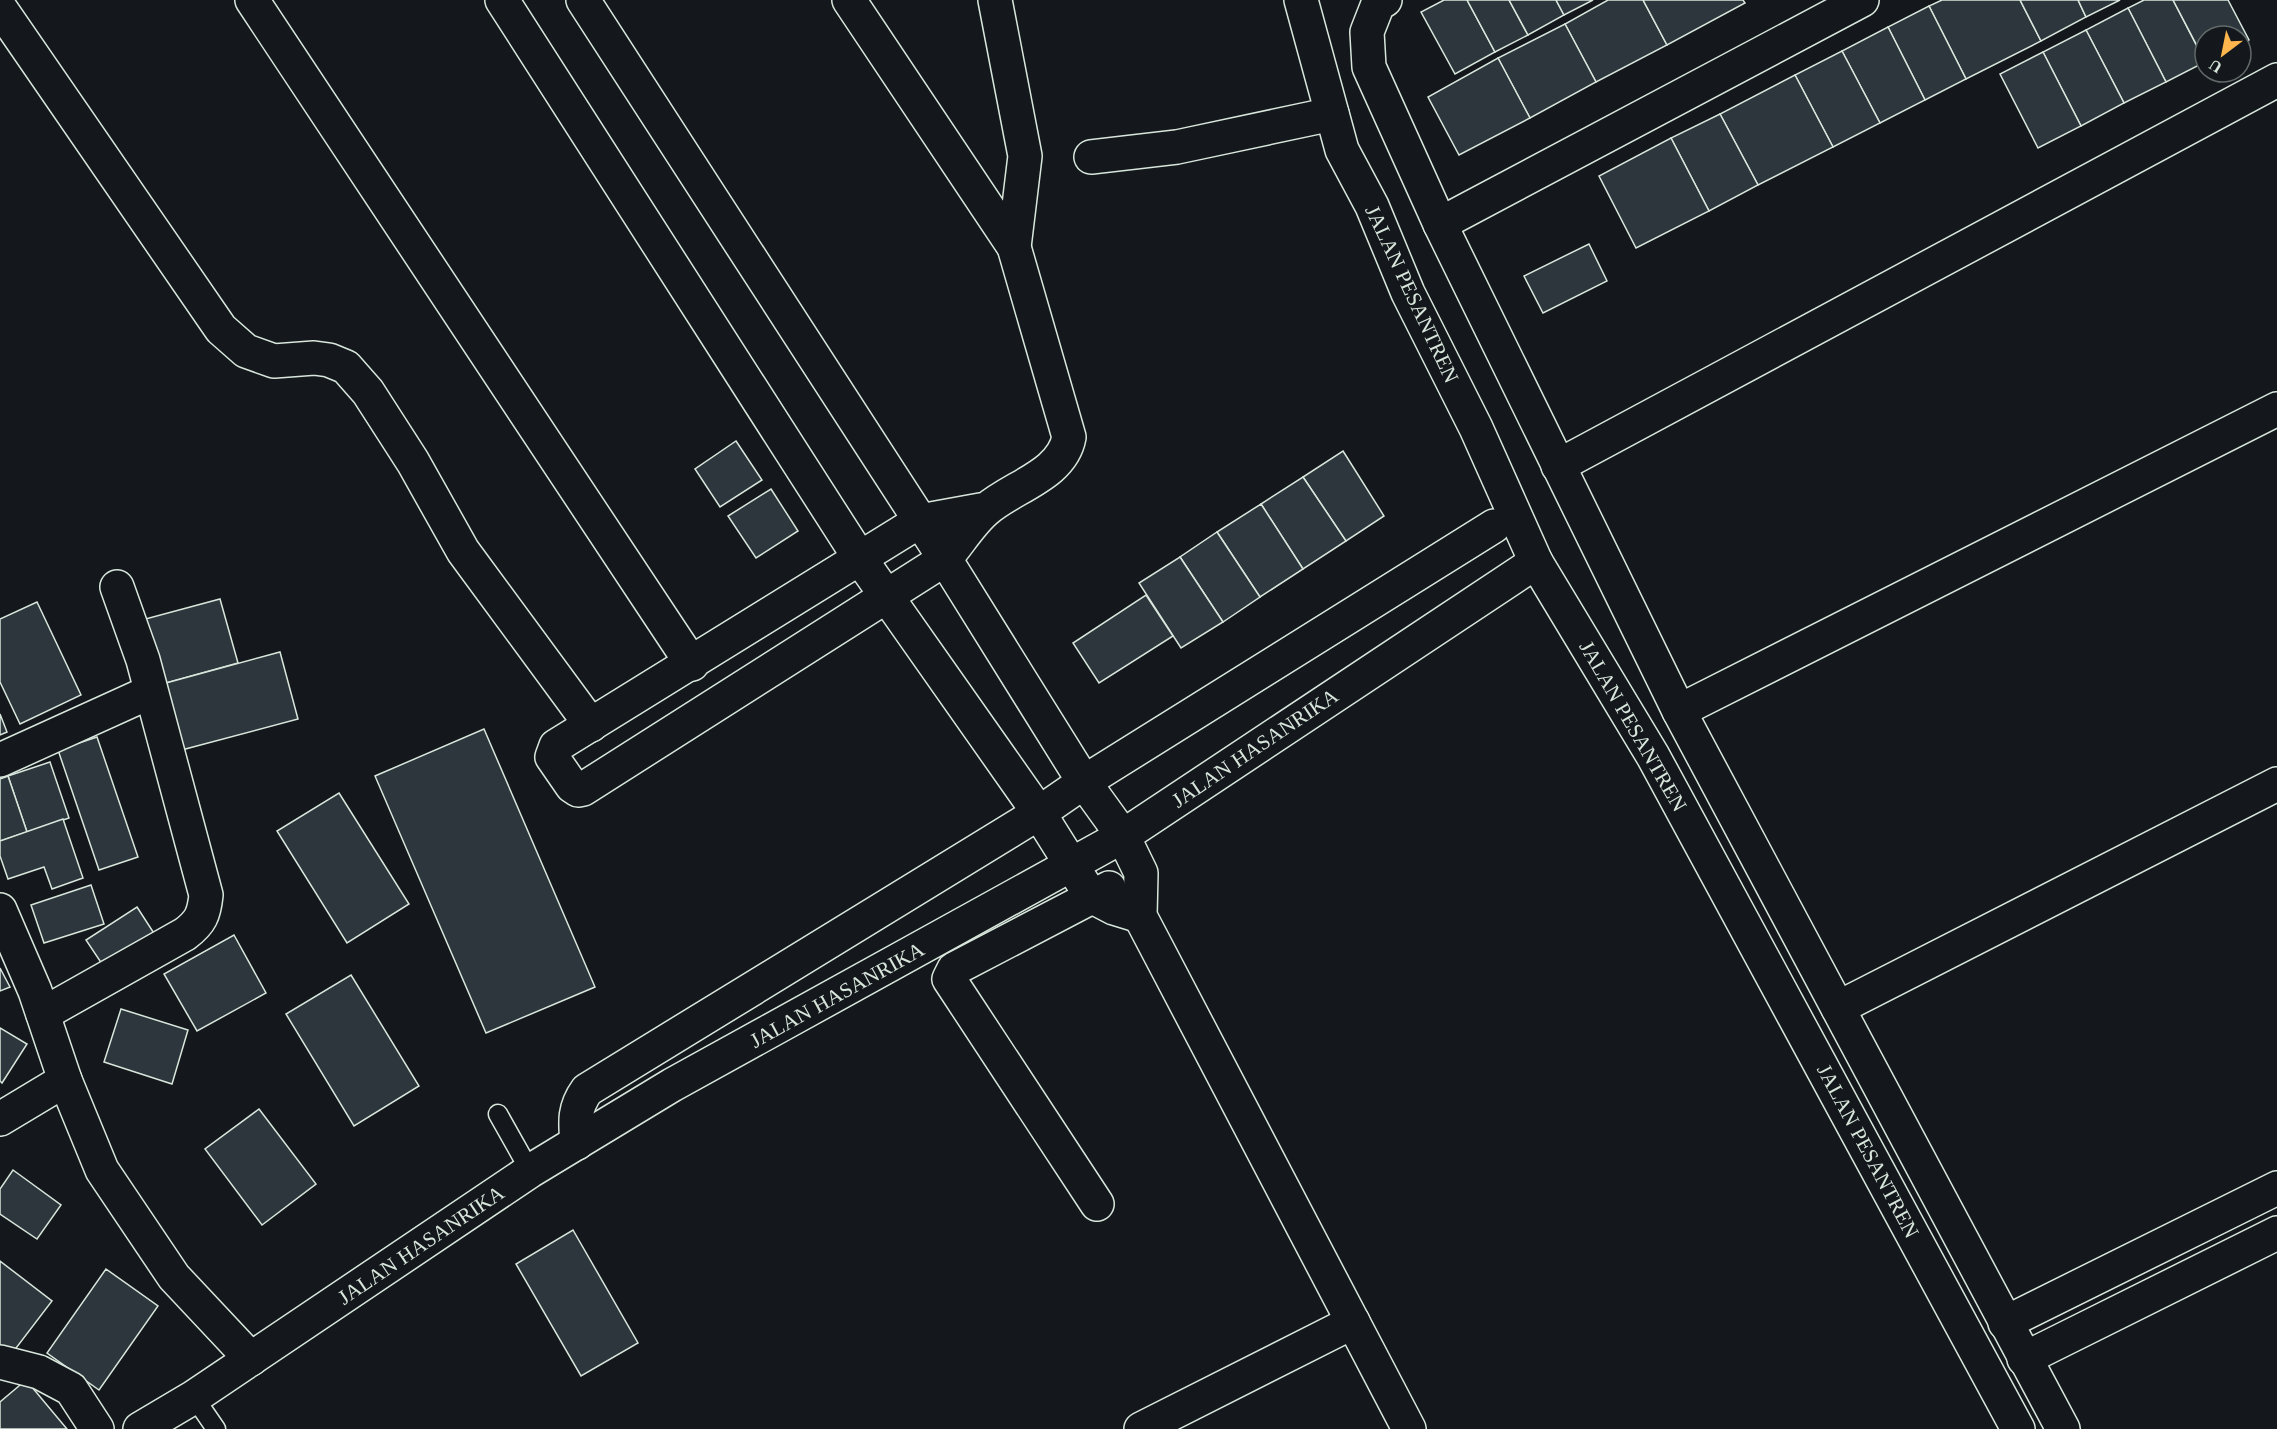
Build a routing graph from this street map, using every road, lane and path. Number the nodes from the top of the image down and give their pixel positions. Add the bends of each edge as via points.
1 (252, 0) edge
2 (502, 0) edge
3 (583, 0) edge
4 (849, 0) edge
5 (995, 0) edge
6 (1301, 0) edge
7 (1385, 0) edge
8 (1862, 0) edge
9 (0, 8) edge
10 (2277, 80) edge
11 (1332, 114) junction
12 (1090, 157) dead end
13 (1440, 224) junction
14 (1014, 247) junction
15 (2277, 409) edge
16 (1558, 466) junction
17 (986, 509) junction
18 (920, 521) junction
19 (1494, 526) dead end
20 (859, 557) junction
21 (945, 559) junction
22 (1536, 562) junction
23 (117, 587) dead end
24 (887, 597) junction
25 (692, 664) junction
26 (150, 692) junction
27 (1679, 711) junction
28 (591, 725) junction
29 (0, 760) edge
30 (1084, 782) junction
31 (2277, 784) edge
32 (1039, 813) junction
33 (1123, 836) junction
34 (1072, 863) junction
35 (1141, 873) junction
36 (1091, 896) junction
37 (0, 910) edge
38 (1140, 916) junction
39 (1838, 1008) junction
40 (43, 1014) junction
41 (65, 1080) junction
42 (498, 1114) dead end
43 (0, 1119) edge
44 (577, 1143) junction
45 (530, 1171) junction
46 (2277, 1188) edge
47 (1097, 1204) dead end
48 (2277, 1233) edge
49 (1353, 1322) junction
50 (2005, 1323) junction
51 (251, 1359) junction
52 (2024, 1359) junction
53 (0, 1362) edge
54 (194, 1397) junction
55 (98, 1429) edge
56 (140, 1429) edge
57 (216, 1429) edge
58 (1141, 1429) edge
59 (1409, 1429) edge
60 (2018, 1429) edge
61 (2063, 1429) edge

1 - 25 street
2 - 20 street
3 - 18 street
4 - 14 street
5 - 14 street via 1025,156
6 - 11 street, JALAN PESANTREN
7 - 13 street via 1378,4 1367,33 1369,67
8 - 13 street
9 - 28 street via 221,329 246,351 274,361 330,360 346,367 368,392 463,551
10 - 16 street
11 - 12 street via 1177,147
11 - 22 street, JALAN PESANTREN via 1342,150 1372,206 1408,293 1476,428
13 - 16 street
14 - 17 street via 1068,437 1066,451 1057,462
15 - 27 street
16 - 27 street
17 - 18 street
17 - 21 street
18 - 20 street
18 - 21 street
19 - 30 street
20 - 24 street
20 - 25 street
21 - 24 street
21 - 30 street
22 - 33 street, JALAN HASANRIKA
22 - 60 street, JALAN PESANTREN via 1653,756
23 - 26 street
24 - 28 street via 578,790 552,757 556,746
24 - 32 street
25 - 28 street
26 - 29 street
26 - 40 street via 206,895 205,912 200,923 185,934
27 - 39 street
30 - 32 street
30 - 33 street
31 - 39 street
32 - 34 street
32 - 44 street via 587,1089 575,1115
33 - 34 street, JALAN HASANRIKA
33 - 35 street
34 - 36 street
34 - 44 street, JALAN HASANRIKA via 672,1085
35 - 36 street
35 - 38 street
36 - 38 street
36 - 47 street via 954,969 949,979
37 - 40 street
38 - 49 street
39 - 50 street
40 - 41 street
41 - 43 street
41 - 51 street via 102,1170 174,1278
42 - 45 lane
44 - 45 street, JALAN HASANRIKA
45 - 51 street, JALAN HASANRIKA
46 - 50 street
48 - 52 street
49 - 58 street
49 - 59 street
50 - 52 street
51 - 54 street, JALAN HASANRIKA
52 - 61 street
53 - 55 street via 39,1372 70,1389
54 - 56 street, JALAN HASANRIKA
54 - 57 lane

